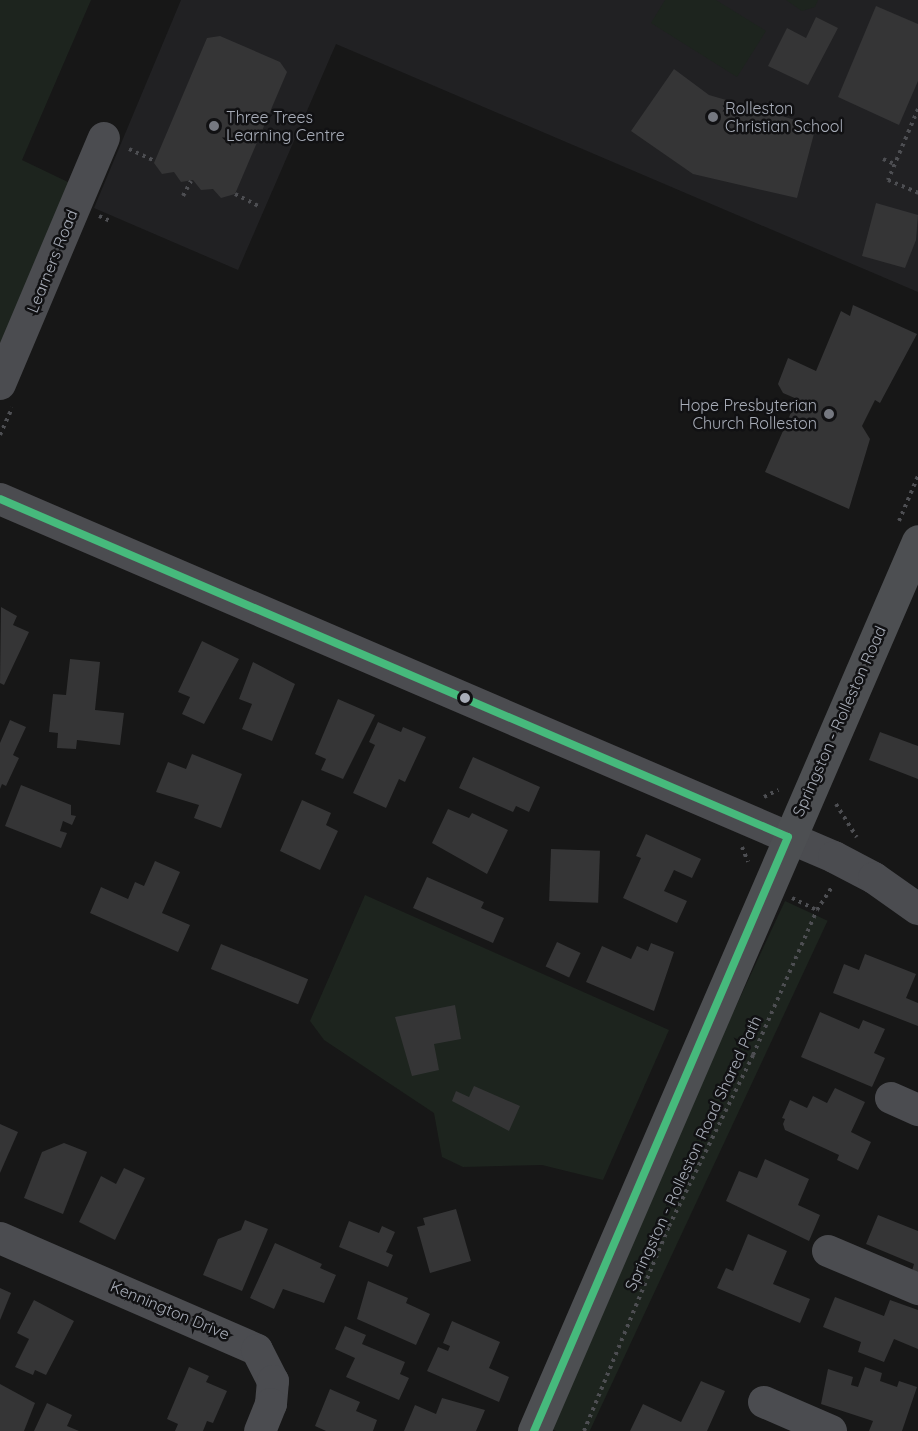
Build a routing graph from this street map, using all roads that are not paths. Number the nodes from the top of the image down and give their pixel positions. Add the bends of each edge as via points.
1 (115, 143) road end
2 (0, 384) edge
3 (0, 499) edge
4 (918, 541) edge
5 (788, 837) junction
6 (918, 909) edge
7 (0, 1238) edge
8 (828, 1251) dead end
9 (918, 1289) edge
10 (764, 1402) dead end
11 (260, 1431) edge
12 (534, 1431) edge
13 (831, 1431) edge

1 - 2 street, Learners Road
3 - 5 street
4 - 5 main road, Springston - Rolleston Road
5 - 6 street via 853,866
5 - 12 main road, Springston - Rolleston Road
7 - 11 street, Kennington Drive via 257,1350 273,1381 271,1404
8 - 9 street
10 - 13 street

